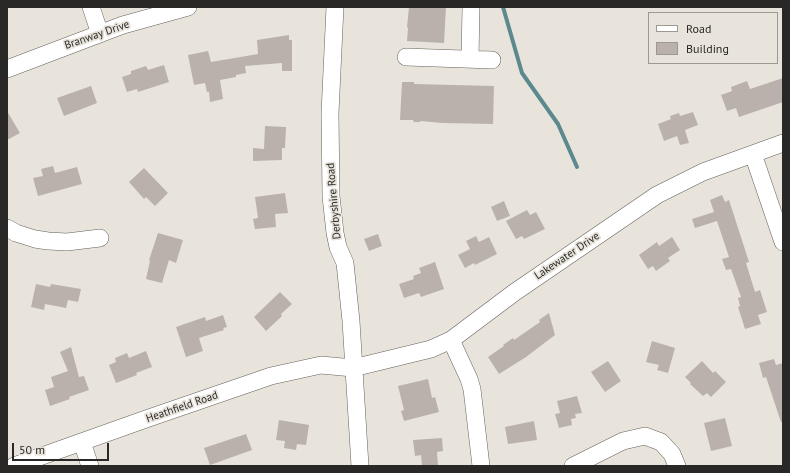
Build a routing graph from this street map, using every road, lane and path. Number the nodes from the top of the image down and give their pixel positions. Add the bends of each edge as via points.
1 (91, 7) edge
2 (188, 7) edge
3 (335, 7) edge
4 (471, 7) edge
5 (100, 34) junction
6 (406, 57) dead end
7 (470, 59) junction
8 (492, 60) dead end
9 (7, 69) edge
10 (783, 144) edge
11 (753, 154) junction
12 (7, 228) edge
13 (100, 238) dead end
14 (783, 242) edge
15 (451, 340) junction
16 (353, 368) junction
17 (82, 442) junction
18 (14, 466) edge
19 (90, 466) edge
20 (360, 466) edge
21 (481, 466) edge
22 (573, 466) edge
23 (677, 466) edge

1 - 5 street
2 - 5 street, Branway Drive
3 - 16 street, Derbyshire Road via 330,113 331,196 335,233 345,263
4 - 7 street
5 - 9 street, Branway Drive
6 - 7 street
7 - 8 street
10 - 11 street, Lakewater Drive
11 - 14 street
11 - 15 street, Lakewater Drive via 703,172 657,195 515,292
12 - 13 street via 16,233 48,241 67,242
15 - 16 street, Lakewater Drive via 432,349
15 - 21 street via 472,389
16 - 17 street, Heathfield Road via 321,365 271,376
16 - 20 street, Derbyshire Road
17 - 18 street, Heathfield Road
17 - 19 street
22 - 23 street via 623,441 645,436 661,442 672,454

